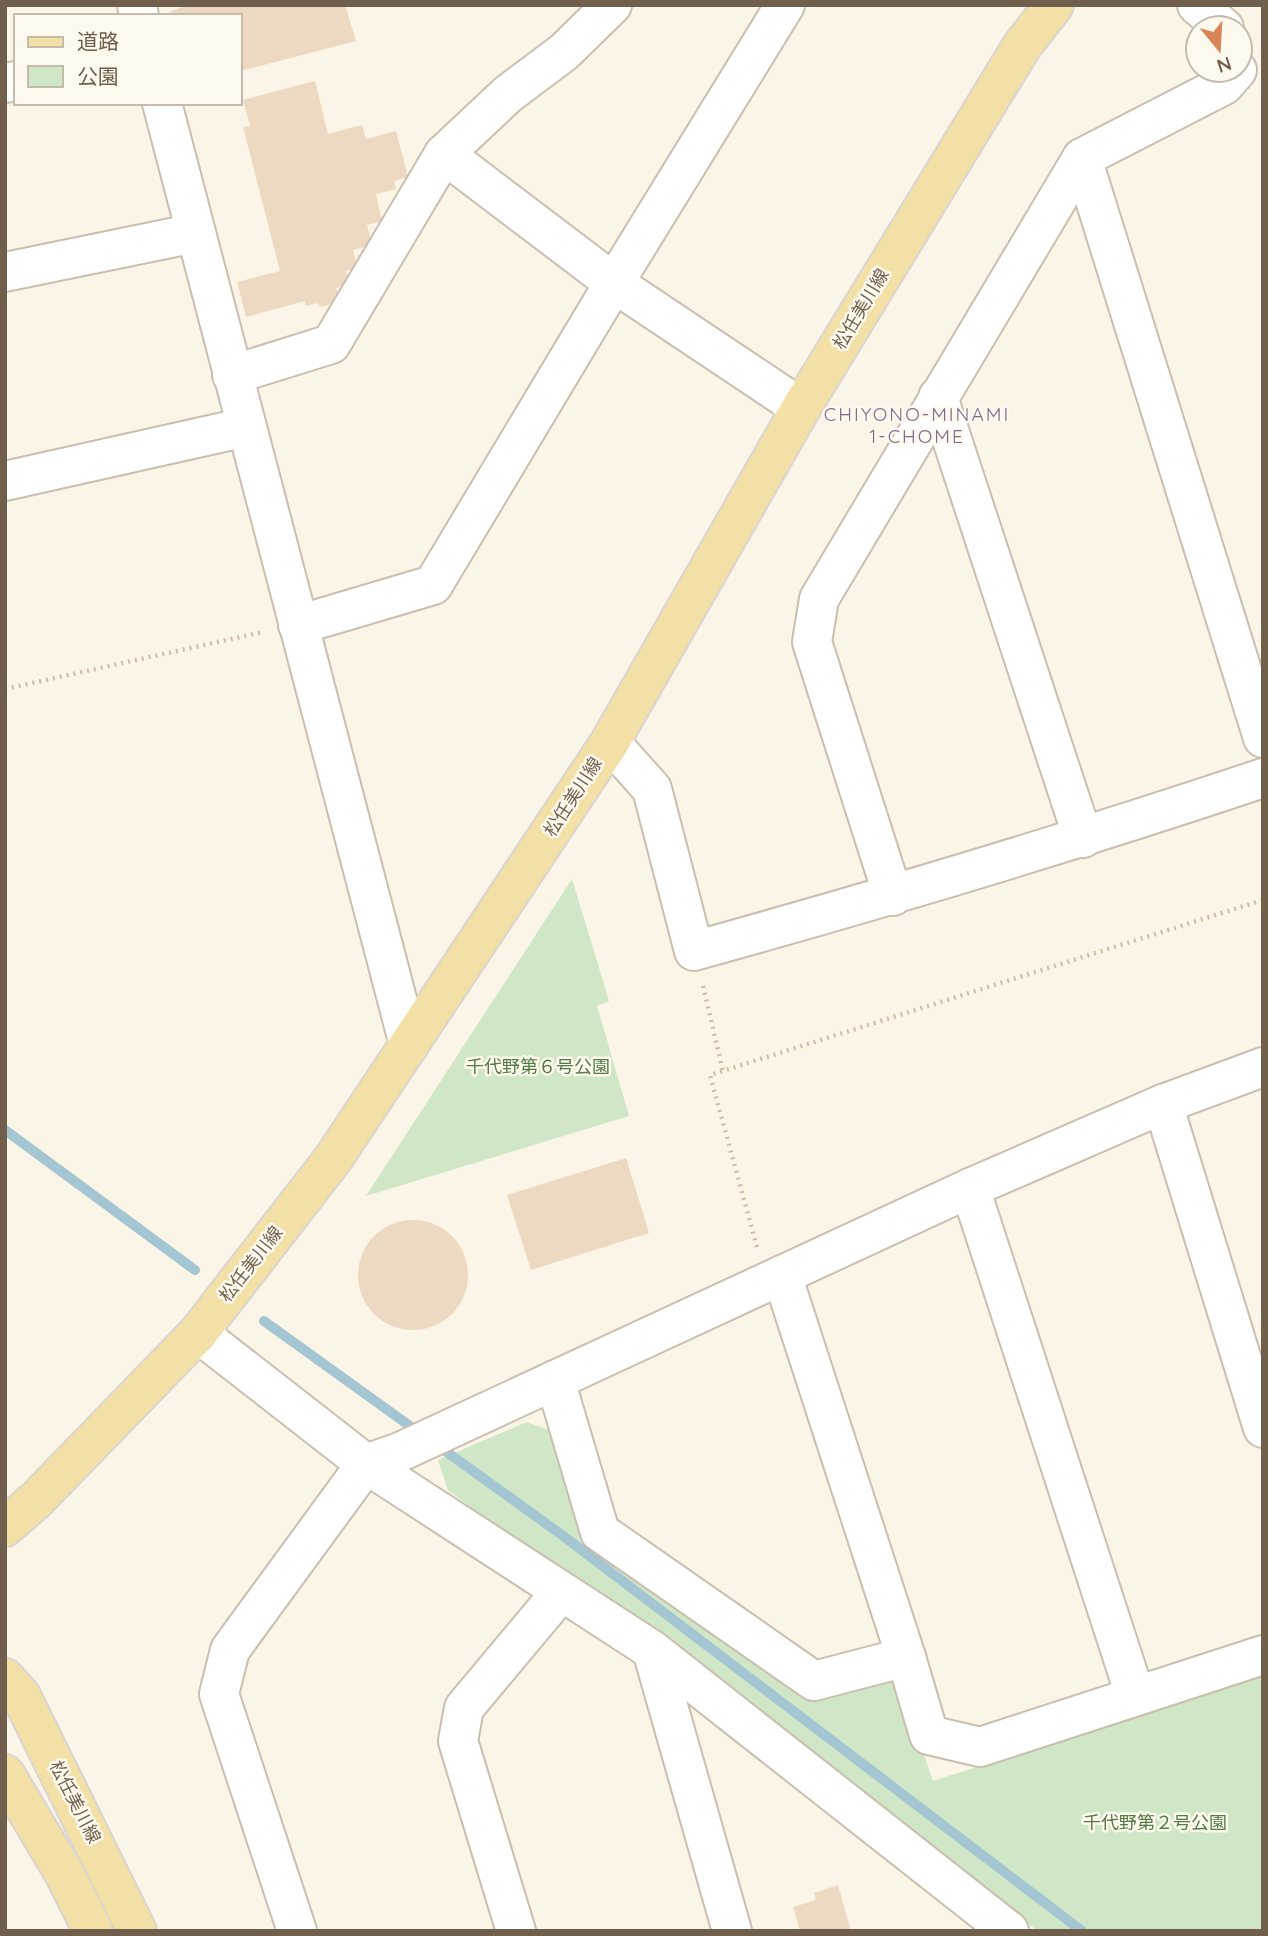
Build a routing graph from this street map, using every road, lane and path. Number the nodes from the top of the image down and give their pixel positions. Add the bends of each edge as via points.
1 (612, 5) edge
2 (785, 5) edge
3 (1054, 5) edge
4 (1225, 84) edge
5 (163, 105) edge
6 (444, 154) junction
7 (1082, 158) junction
8 (195, 233) junction
9 (5, 272) edge
10 (614, 283) junction
11 (232, 375) junction
12 (938, 397) junction
13 (800, 408) junction
14 (246, 427) junction
15 (5, 481) edge
16 (298, 625) junction
17 (5, 689) edge
18 (1263, 738) edge
19 (610, 742) junction
20 (1263, 778) edge
21 (1083, 838) junction
22 (893, 896) junction
23 (1263, 900) edge
24 (694, 951) junction
25 (409, 1045) junction
26 (1263, 1067) edge
27 (723, 1071) junction
28 (1163, 1104) junction
29 (970, 1188) junction
30 (775, 1278) junction
31 (198, 1333) junction
32 (555, 1380) junction
33 (1263, 1428) edge
34 (383, 1458) junction
35 (5, 1527) edge
36 (561, 1592) junction
37 (652, 1650) junction
38 (1263, 1655) edge
39 (906, 1657) junction
40 (5, 1678) edge
41 (1135, 1695) junction
42 (5, 1774) edge
43 (93, 1931) edge
44 (137, 1931) edge
45 (296, 1931) edge
46 (516, 1931) edge
47 (732, 1931) edge
48 (1009, 1931) edge

1 - 6 street
2 - 10 street
3 - 13 main road, 松任美川線 via 1022,46
4 - 7 street
5 - 8 street
6 - 10 street
6 - 11 street via 331,344
7 - 12 street
7 - 18 street
8 - 9 street
8 - 11 street
10 - 13 street
10 - 16 street via 433,585
11 - 14 street
12 - 21 street
12 - 22 street via 819,599 812,642
13 - 19 main road, 松任美川線
14 - 15 street
14 - 16 street
16 - 17 path
16 - 25 street
19 - 24 street via 652,789
19 - 25 main road, 松任美川線
20 - 21 street
21 - 22 street
22 - 24 street
23 - 27 path
24 - 27 path
25 - 31 main road, 松任美川線 via 333,1159
26 - 28 street
27 - 30 path via 710,1075
28 - 29 street
28 - 33 street
29 - 30 street
29 - 41 street
30 - 32 street
30 - 39 street
31 - 34 street
31 - 35 main road, 松任美川線
32 - 34 street
32 - 39 street via 600,1532 814,1681
34 - 36 street
34 - 45 street via 230,1650 219,1694
36 - 37 street
36 - 46 street via 464,1708 458,1741
37 - 47 street
37 - 48 street
38 - 41 street
39 - 41 street via 929,1735 980,1747
40 - 44 main road, 松任美川線 via 21,1696
42 - 43 main road

